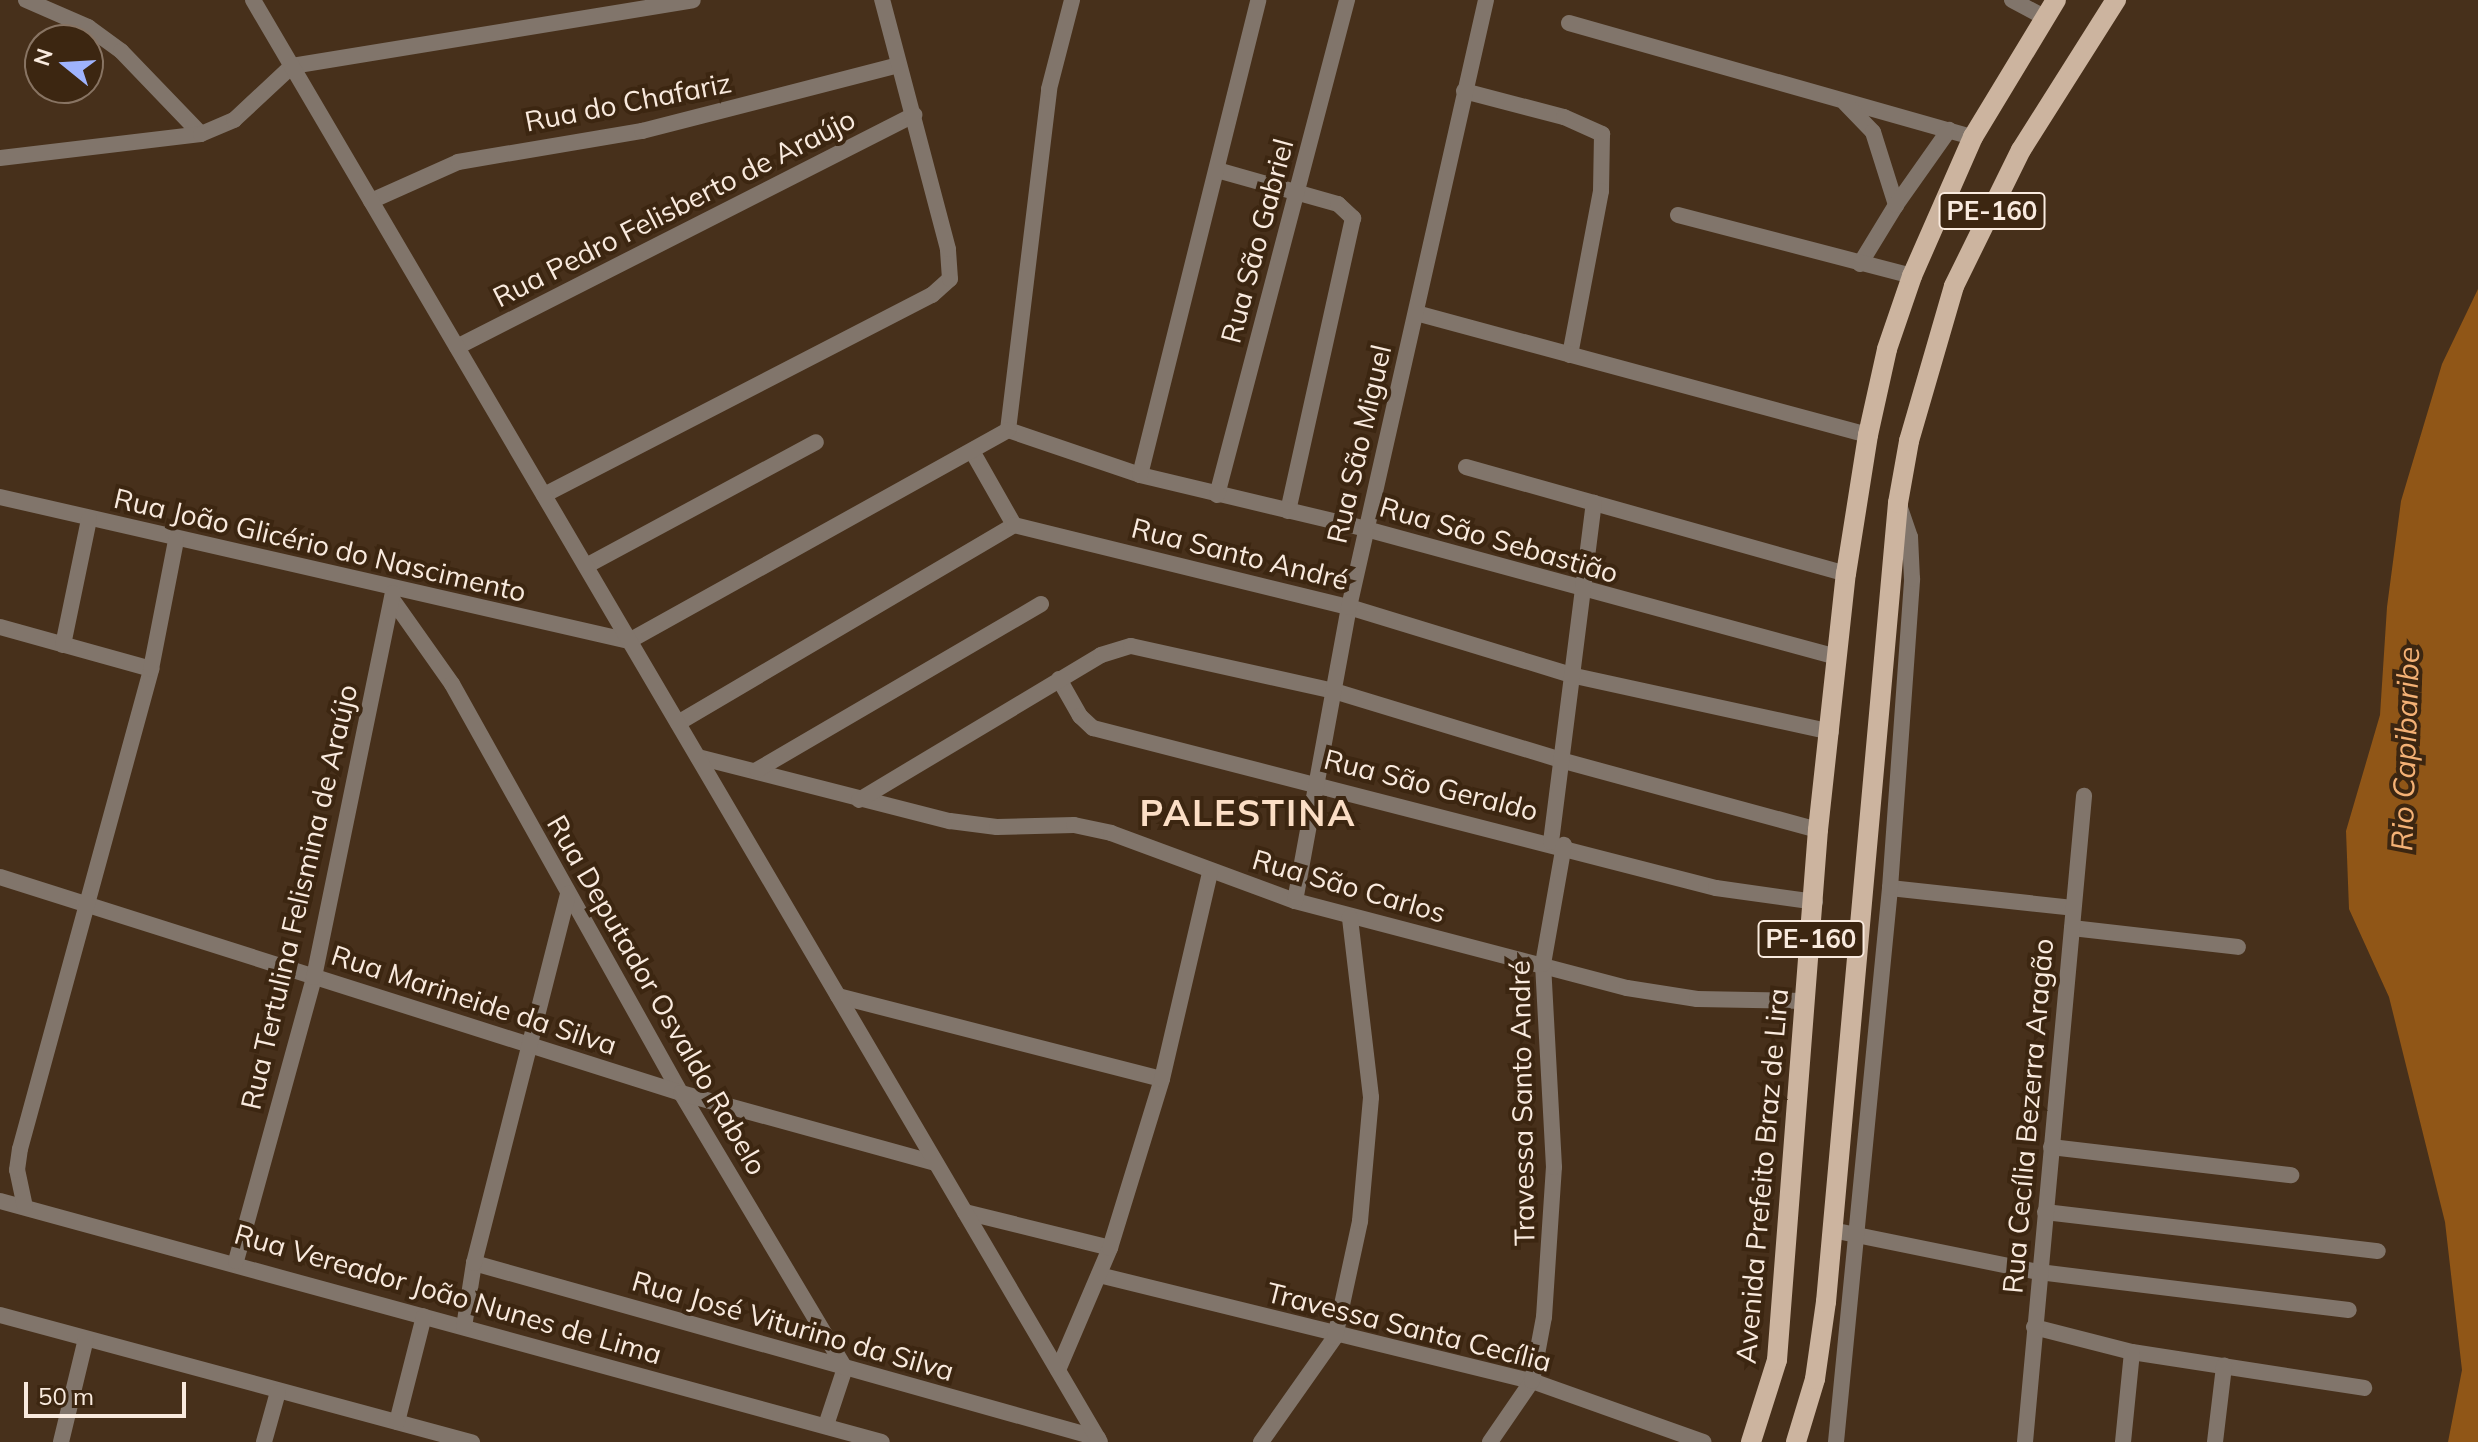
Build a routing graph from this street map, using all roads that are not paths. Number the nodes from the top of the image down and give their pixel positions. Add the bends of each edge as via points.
1 (26, 0) edge
2 (253, 0) edge
3 (693, 0) edge
4 (882, 0) edge
5 (1072, 0) edge
6 (1258, 0) edge
7 (1347, 0) edge
8 (1486, 0) edge
9 (2012, 0) edge
10 (2056, 0) edge
11 (2116, 0) edge
12 (51, 5) edge
13 (2044, 17) junction
14 (1569, 23) dead end
15 (899, 65) junction
16 (292, 66) junction
17 (1464, 91) junction
18 (1844, 102) junction
19 (914, 115) junction
20 (1949, 130) junction
21 (201, 134) junction
22 (1973, 137) junction
23 (0, 158) edge
24 (1217, 170) junction
25 (1298, 192) junction
26 (371, 201) junction
27 (1896, 205) junction
28 (1678, 215) dead end
29 (1860, 264) junction
30 (1912, 276) junction
31 (1416, 313) junction
32 (457, 347) junction
33 (1570, 355) junction
34 (1008, 430) junction
35 (1868, 435) junction
36 (816, 442) dead end
37 (972, 451) junction
38 (1466, 467) dead end
39 (1140, 475) junction
40 (544, 495) junction
41 (1217, 495) junction
42 (0, 497) edge
43 (1594, 503) junction
44 (1898, 503) junction
45 (1288, 511) junction
46 (89, 519) junction
47 (1014, 525) junction
48 (1366, 529) junction
49 (176, 540) junction
50 (586, 566) junction
51 (1846, 574) junction
52 (1583, 591) junction
53 (393, 594) junction
54 (1041, 604) dead end
55 (1349, 607) junction
56 (0, 627) edge
57 (629, 641) junction
58 (63, 645) junction
59 (1838, 657) junction
60 (151, 669) junction
61 (1575, 676) junction
62 (1059, 679) junction
63 (1334, 691) junction
64 (678, 723) junction
65 (1831, 732) junction
66 (698, 757) junction
67 (1564, 761) junction
68 (757, 770) junction
69 (1320, 784) junction
70 (2084, 796) dead end
71 (859, 800) junction
72 (1818, 830) junction
73 (1558, 843) junction
74 (1210, 873) junction
75 (0, 877) edge
76 (1890, 888) junction
77 (568, 894) junction
78 (1295, 901) junction
79 (1815, 902) junction
80 (87, 903) junction
81 (2073, 908) junction
82 (1350, 917) junction
83 (2072, 928) junction
84 (2238, 947) dead end
85 (1543, 964) junction
86 (314, 977) junction
87 (838, 996) junction
88 (1806, 1001) junction
89 (530, 1043) junction
90 (1162, 1079) junction
91 (681, 1093) junction
92 (2051, 1147) junction
93 (936, 1163) junction
94 (2291, 1175) dead end
95 (0, 1201) edge
96 (25, 1207) junction
97 (965, 1212) junction
98 (2045, 1212) junction
99 (1832, 1230) junction
100 (1859, 1235) junction
101 (1110, 1248) junction
102 (2378, 1251) dead end
103 (236, 1261) junction
104 (474, 1263) junction
105 (2039, 1272) junction
106 (1099, 1275) junction
107 (2349, 1310) dead end
108 (0, 1315) edge
109 (424, 1316) junction
110 (464, 1327) junction
111 (2034, 1327) junction
112 (1335, 1337) junction
113 (86, 1339) junction
114 (2132, 1352) junction
115 (2224, 1366) junction
116 (845, 1368) junction
117 (1058, 1370) junction
118 (1532, 1381) junction
119 (2364, 1388) dead end
120 (278, 1392) junction
121 (397, 1422) junction
122 (826, 1425) junction
123 (1099, 1440) edge
124 (467, 1441) edge
125 (874, 1441) edge
126 (61, 1442) edge
127 (264, 1442) edge
128 (1261, 1442) edge
129 (1490, 1442) edge
130 (1703, 1442) edge
131 (1751, 1442) edge
132 (1796, 1442) edge
133 (1836, 1442) edge
134 (2025, 1442) edge
135 (2123, 1442) edge
136 (2215, 1442) edge

1 - 12 street
2 - 16 street
3 - 16 street
4 - 15 street
5 - 34 street via 1049,89
6 - 24 street
7 - 25 street, Rua São Gabriel
8 - 17 street, Rua São Miguel
9 - 13 street
10 - 13 main road, PE-160
11 - 44 main road, PE-160 via 2021,150 1954,286 1909,441
12 - 21 street via 121,51
13 - 22 main road, PE-160
14 - 18 street
15 - 19 street
15 - 26 street, Rua do Chafariz via 642,131 458,162
16 - 21 street via 234,120
16 - 26 street
17 - 31 street, Rua São Miguel
17 - 33 street via 1564,117 1602,134 1601,191
18 - 20 street
18 - 27 street via 1873,132
19 - 32 street, Rua Pedro Felisberto de Araújo
19 - 40 street via 948,249 950,279 932,295
20 - 22 street
20 - 27 street
21 - 23 street
22 - 30 main road, PE-160
24 - 25 street
24 - 39 street
25 - 41 street, Rua São Gabriel
25 - 45 street via 1350,211 1351,238
26 - 32 street
27 - 29 street
28 - 29 street
29 - 30 street
30 - 35 main road, PE-160 via 1887,349
31 - 33 street
31 - 48 street, Rua São Miguel
32 - 40 street
33 - 35 street
34 - 37 street
34 - 39 street, Rua São Sebastião
35 - 51 main road, Avenida Prefeito Braz de Lira / PE-160
36 - 50 street
37 - 47 street
37 - 57 street
38 - 43 street
39 - 41 street, Rua São Sebastião
40 - 50 street
41 - 45 street, Rua São Sebastião
42 - 46 street, Rua João Glicério do Nascimento
43 - 51 street
43 - 52 street, Travessa Santo André
44 - 76 street via 1910,537 1912,579
44 - 99 main road, PE-160
45 - 48 street, Rua São Sebastião
46 - 49 street, Rua João Glicério do Nascimento
46 - 58 street
47 - 55 street, Rua Santo André
47 - 64 street
48 - 52 street, Rua São Sebastião
48 - 55 street, Rua São Miguel
49 - 53 street, Rua João Glicério do Nascimento
49 - 60 street
50 - 57 street
51 - 59 main road, Avenida Prefeito Braz de Lira / PE-160
52 - 59 street, Rua São Sebastião
52 - 61 street, Travessa Santo André
53 - 57 street, Rua João Glicério do Nascimento
53 - 77 street, Rua Deputador Osvaldo Rabelo via 452,684
53 - 86 street, Rua Tertulina Felismina de Araújo
54 - 68 street
55 - 61 street, Rua Santo André
55 - 63 street, Rua São Miguel
56 - 58 street
57 - 64 street
58 - 60 street
59 - 65 main road, Avenida Prefeito Braz de Lira / PE-160
60 - 80 street
61 - 65 street, Rua Santo André
61 - 67 street, Travessa Santo André
62 - 63 street via 1101,655 1131,646
62 - 69 street, Rua São Geraldo via 1093,728
62 - 71 street
63 - 67 street
63 - 69 street, Rua São Miguel
64 - 66 street
65 - 72 main road, Avenida Prefeito Braz de Lira / PE-160
66 - 68 street, Rua São Carlos
66 - 87 street
67 - 72 street
67 - 73 street, Travessa Santo André
68 - 71 street, Rua São Carlos
69 - 73 street, Rua São Geraldo
69 - 78 street, Rua São Miguel
70 - 81 street, Rua Cecília Bezerra Aragão
71 - 74 street, Rua São Carlos via 976,825 1074,825 1153,848
72 - 79 main road, Avenida Prefeito Braz de Lira / PE-160
73 - 79 street, Rua São Geraldo via 1716,888
73 - 85 street, Travessa Santo André
74 - 78 street, Rua São Carlos
74 - 90 street
75 - 80 street, Rua Marineide da Silva
76 - 81 street
76 - 100 street
77 - 89 street
77 - 91 street, Rua Deputador Osvaldo Rabelo
78 - 82 street, Rua São Carlos
79 - 88 main road, Avenida Prefeito Braz de Lira / PE-160
80 - 86 street, Rua Marineide da Silva
80 - 96 street via 20,1149 17,1170
81 - 83 street, Rua Cecília Bezerra Aragão
82 - 85 street, Rua São Carlos
82 - 112 street via 1371,1097 1360,1221
83 - 84 street
83 - 92 street, Rua Cecília Bezerra Aragão
85 - 88 street, Rua São Carlos via 1660,995
85 - 118 street, Travessa Santo André via 1553,1241
86 - 89 street, Rua Marineide da Silva
86 - 103 street, Rua Tertulina Felismina de Araújo
87 - 90 street
87 - 93 street
88 - 131 main road, Avenida Prefeito Braz de Lira / PE-160 via 1777,1360
89 - 91 street, Rua Marineide da Silva
89 - 104 street
90 - 101 street
91 - 93 street, Rua Marineide da Silva
91 - 116 street, Rua Deputador Osvaldo Rabelo
92 - 94 street
92 - 98 street, Rua Cecília Bezerra Aragão
93 - 97 street
95 - 96 street, Rua Vereador João Nunes de Lima
96 - 103 street, Rua Vereador João Nunes de Lima
97 - 101 street
97 - 117 street
98 - 102 street
98 - 105 street, Rua Cecília Bezerra Aragão
99 - 100 street
99 - 132 main road, PE-160 via 1815,1379
100 - 105 street
100 - 133 street
101 - 106 street
103 - 109 street, Rua Vereador João Nunes de Lima
104 - 110 street
104 - 116 street, Rua José Viturino da Silva
105 - 107 street
105 - 111 street, Rua Cecília Bezerra Aragão
106 - 112 street, Travessa Santa Cecília
106 - 117 street
108 - 113 street
109 - 110 street, Rua Vereador João Nunes de Lima
109 - 121 street
110 - 122 street, Rua Vereador João Nunes de Lima
111 - 114 street
111 - 134 street, Rua Cecília Bezerra Aragão
112 - 118 street, Travessa Santa Cecília
112 - 128 street
113 - 120 street
113 - 126 street
114 - 115 street
114 - 135 street
115 - 119 street
115 - 136 street
116 - 122 street
116 - 123 street, Rua José Viturino da Silva
117 - 123 street
118 - 129 street, Travessa Santo André
118 - 130 street, Travessa Santa Cecília
120 - 121 street
120 - 127 street
121 - 124 street
122 - 125 street, Rua Vereador João Nunes de Lima

